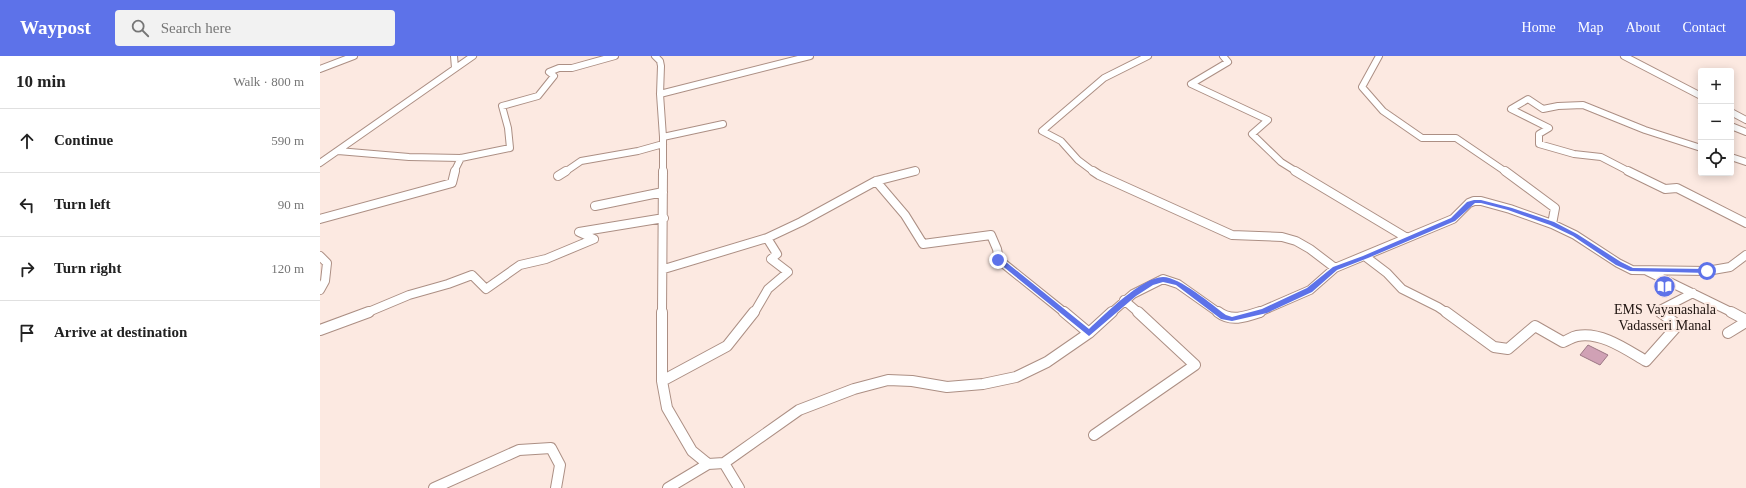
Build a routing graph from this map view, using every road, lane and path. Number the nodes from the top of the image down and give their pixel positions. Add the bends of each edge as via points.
1 (354, 56) edge
2 (454, 56) edge
3 (472, 56) edge
4 (615, 56) edge
5 (810, 56) edge
6 (1148, 56) edge
7 (1223, 56) edge
8 (1379, 56) edge
9 (1624, 56) edge
10 (658, 57) edge
11 (454, 68) junction
12 (320, 69) edge
13 (660, 94) junction
14 (1698, 94) edge
15 (1734, 114) edge
16 (1746, 120) edge
17 (723, 124) dead end
18 (1734, 127) edge
19 (1746, 132) edge
20 (663, 141) junction
21 (1698, 147) edge
22 (338, 151) junction
23 (320, 157) edge
24 (328, 157) junction
25 (461, 158) junction
26 (1734, 158) edge
27 (1746, 162) edge
28 (320, 163) edge
29 (915, 171) dead end
30 (558, 176) dead end
31 (876, 181) junction
32 (663, 192) junction
33 (595, 206) dead end
34 (664, 218) junction
35 (320, 219) edge
36 (1746, 223) edge
37 (1552, 224) junction
38 (766, 238) junction
39 (1407, 238) junction
40 (1746, 255) edge
41 (320, 256) edge
42 (1366, 257) junction
43 (1335, 268) junction
44 (664, 269) junction
45 (1647, 270) junction
46 (320, 290) edge
47 (1693, 293) junction
48 (1124, 300) junction
49 (1746, 321) edge
50 (320, 330) edge
51 (1089, 333) junction
52 (1728, 333) dead end
53 (662, 382) junction
54 (1094, 435) dead end
55 (724, 463) junction
56 (708, 464) junction
57 (434, 488) edge
58 (556, 488) edge
59 (668, 488) edge
60 (739, 488) edge

1 - 12 street
2 - 11 street
3 - 11 street
4 - 25 street via 549,72 554,76 538,96 502,106 510,148
5 - 13 street
6 - 43 street via 1104,78 1042,131 1060,141 1078,160 1106,178 1232,235 1290,239
7 - 39 street via 1228,62 1190,84 1268,120 1252,134 1281,162
8 - 37 street via 1362,87 1383,111 1422,138 1456,138 1507,172 1555,208
9 - 14 street
10 - 13 street via 661,66
11 - 22 street
13 - 20 street
15 - 16 street
17 - 20 street
18 - 19 street
20 - 30 street via 638,151 581,161
20 - 32 street
21 - 36 street via 1645,130 1583,105 1543,109 1528,99 1511,109 1549,128 1539,134 1539,144 1574,154 1601,157 1665,190 1677,188
22 - 24 street
22 - 25 street via 408,157
23 - 24 street
24 - 28 street
25 - 35 street via 452,183
26 - 27 street
29 - 31 street
31 - 38 street
31 - 51 street via 905,215 923,244 990,235 997,249 998,260
32 - 33 street
32 - 34 street
34 - 44 street
34 - 50 street via 579,232 594,239 546,259 520,265 486,288 472,275 409,295
37 - 39 street via 1510,209 1474,201 1453,219
37 - 45 street via 1632,270
38 - 44 street
38 - 53 street via 777,254 771,259 788,272 768,289 753,315 727,346
39 - 42 street
40 - 45 street via 1730,267 1707,271
41 - 46 street via 327,263 325,281
42 - 43 street
42 - 47 street via 1402,289 1438,307 1494,347 1508,349 1535,326 1563,342 1579,335 1592,336 1621,347 1646,361 1678,325 1658,310
43 - 48 street via 1310,290 1264,311 1232,319 1224,317 1178,284 1168,280 1151,284
44 - 53 street
45 - 47 street
47 - 49 street
48 - 51 street
48 - 54 street via 1194,365
49 - 52 street
51 - 55 street via 1047,362 1016,377 983,384 947,387 888,380 854,389 799,410
53 - 56 street via 667,408 692,451
55 - 56 street
55 - 60 street
56 - 59 street
57 - 58 street via 519,450 551,448 560,466

